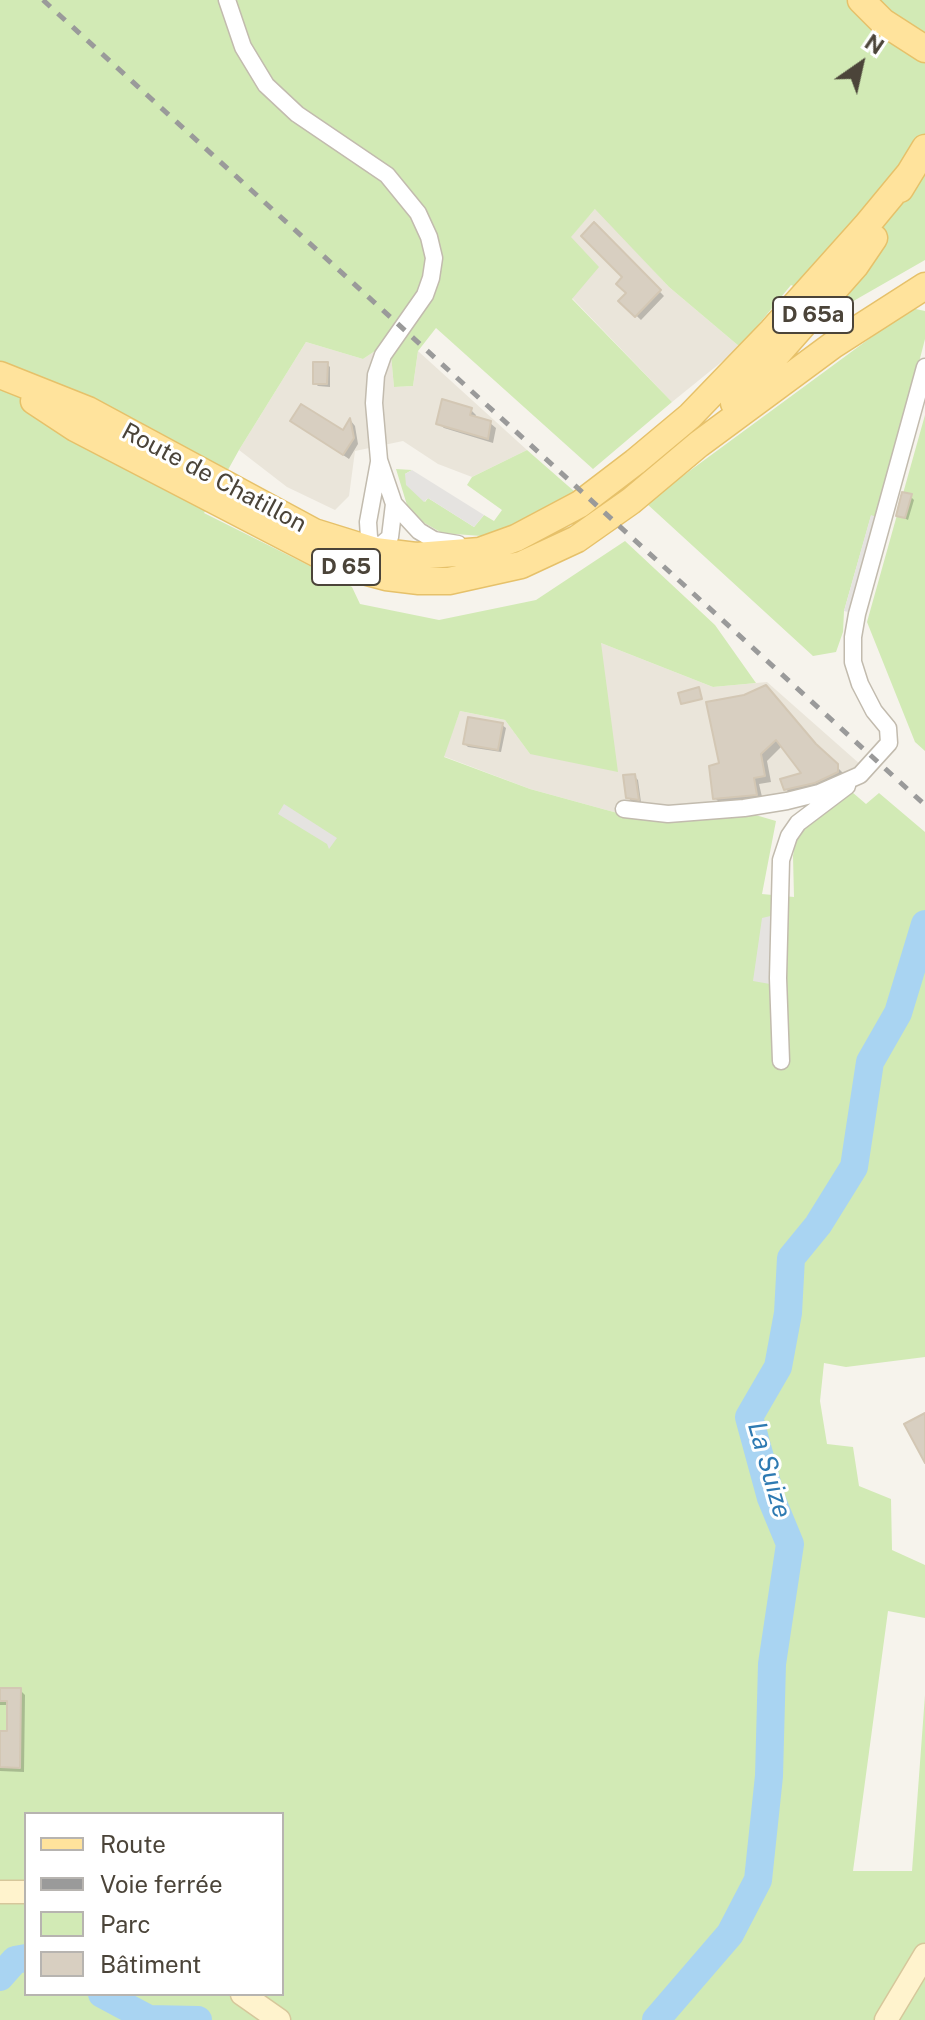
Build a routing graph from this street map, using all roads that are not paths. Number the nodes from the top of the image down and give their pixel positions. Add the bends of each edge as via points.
1 (227, 0) edge
2 (861, 0) edge
3 (925, 49) edge
4 (925, 148) edge
5 (909, 174) junction
6 (925, 286) edge
7 (925, 367) edge
8 (0, 377) edge
9 (699, 444) junction
10 (379, 460) junction
11 (635, 462) joint
12 (394, 504) junction
13 (368, 522) junction
14 (516, 538) junction
15 (375, 551) junction
16 (349, 555) junction
17 (386, 577) junction
18 (860, 775) junction
19 (624, 809) dead end
20 (781, 1061) dead end
21 (0, 1892) edge
22 (24, 1892) edge
23 (925, 1955) edge
24 (245, 1996) edge
25 (279, 2020) edge
26 (886, 2020) edge

1 - 10 street via 243,47 266,85 297,114 387,175 418,213 429,237 434,258 425,295 383,355 376,375
2 - 3 main road via 883,22
4 - 5 main road, D 65a
5 - 9 main road, D 65a via 855,266
5 - 11 main road, Route de Chatillon / D 65a via 744,362
6 - 9 main road, Route de Chatillon / D 65 via 833,345
7 - 18 street via 853,637 860,684 890,738
8 - 16 main road, Route de Chatillon / D 65 via 75,428 248,519 337,564
9 - 17 main road, Route de Chatillon / D 65 via 631,501 554,552 508,569 449,581
10 - 12 street
10 - 13 street
11 - 14 main road, Route de Chatillon / D 65 via 580,504
12 - 14 street via 434,540 458,544
12 - 15 street via 390,537
13 - 15 street
13 - 16 street
14 - 15 main road, Route de Chatillon / D 65 via 480,551 448,554
15 - 16 main road, Route de Chatillon / D 65
15 - 17 street
16 - 17 main road, Route de Chatillon / D 65
18 - 19 street via 819,793 744,808 668,814
18 - 20 street via 798,823 781,860
21 - 22 main road
23 - 26 main road
24 - 25 main road

